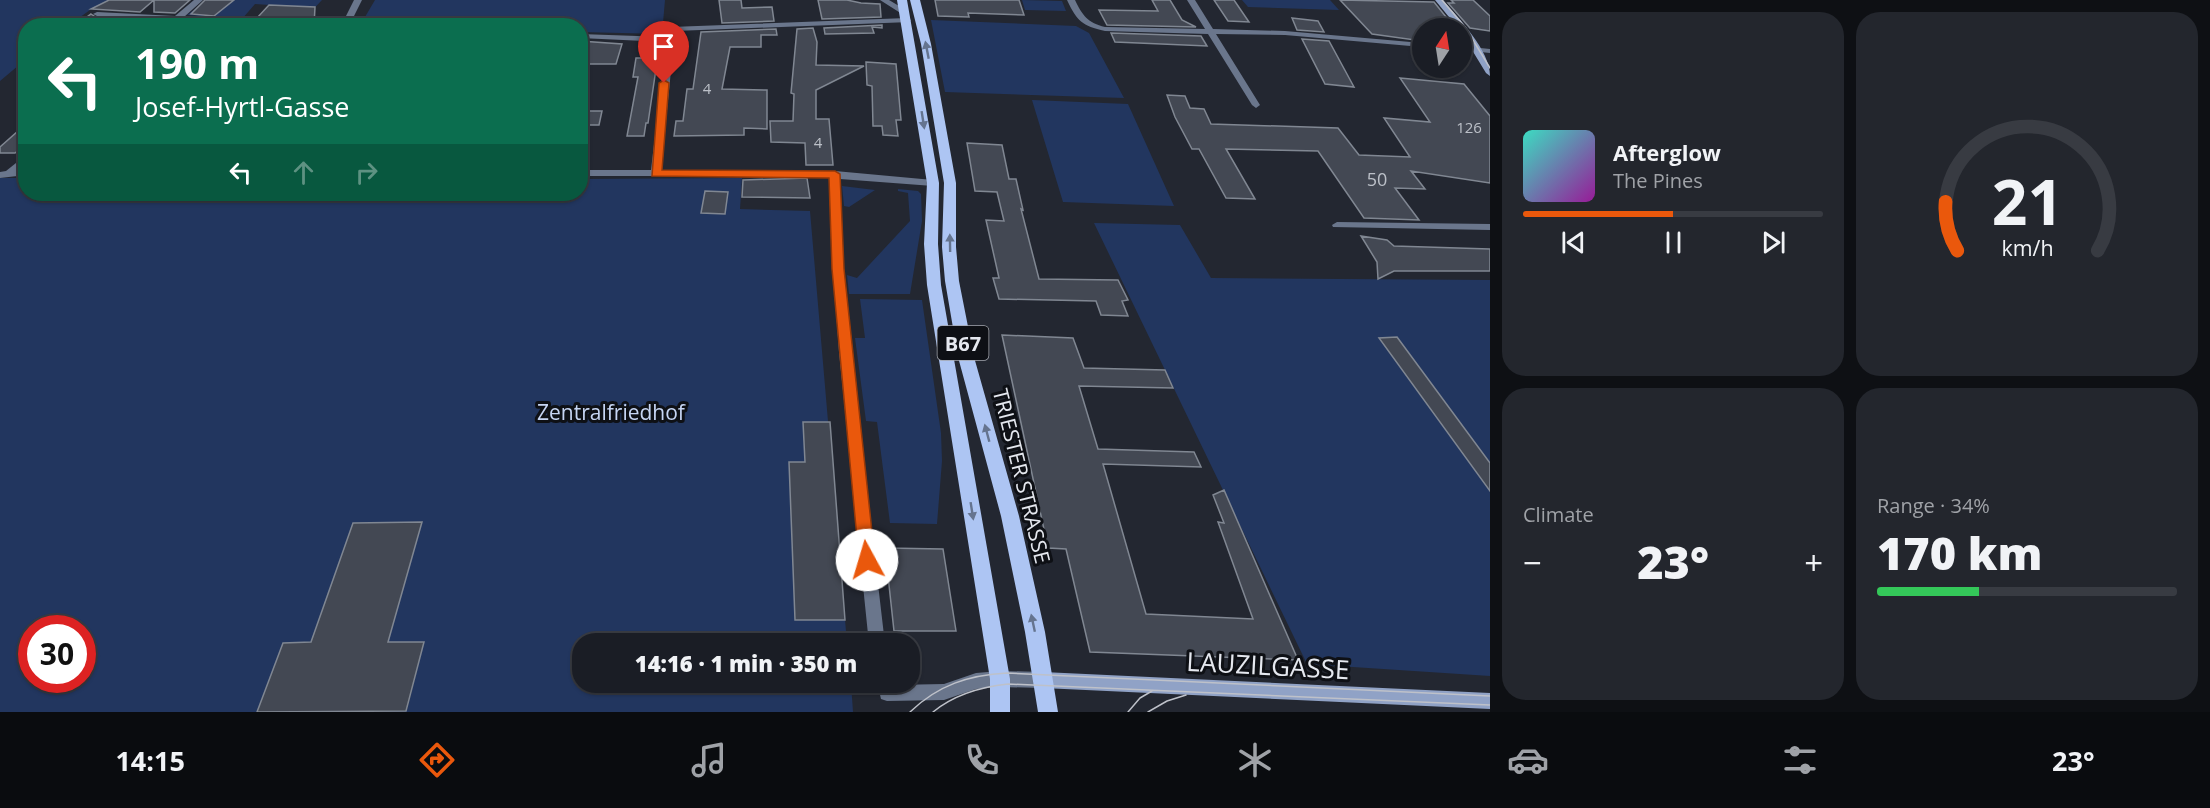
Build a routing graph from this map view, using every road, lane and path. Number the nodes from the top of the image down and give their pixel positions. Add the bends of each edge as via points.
1 (199, 0) edge
2 (358, 0) edge
3 (884, 0) edge
4 (902, 0) edge
5 (915, 0) edge
6 (1071, 0) edge
7 (1191, 0) edge
8 (1439, 0) edge
9 (97, 14) dead end
10 (906, 16) junction
11 (177, 18) joint
12 (349, 18) edge
13 (1211, 31) junction
14 (588, 36) edge
15 (671, 39) junction
16 (1412, 44) edge
17 (1472, 49) edge
18 (1477, 50) junction
19 (1490, 51) edge
20 (1490, 73) edge
21 (1256, 105) dead end
22 (18, 164) edge
23 (5, 173) edge
24 (588, 173) edge
25 (656, 173) junction
26 (835, 174) junction
27 (933, 183) junction
28 (1337, 225) dead end
29 (1490, 227) edge
30 (876, 633) edge
31 (1000, 679) junction
32 (1043, 680) junction
33 (920, 692) edge
34 (1490, 701) edge
35 (1000, 712) edge
36 (1048, 712) edge

1 - 11 street
2 - 12 street
3 - 10 street
4 - 10 main road, B67
32 -> 5 main road, TRIESTER STRASSE / B67 via 1010,516 966,357 951,270 950,183
6 - 13 street via 1086,24
7 - 13 street
8 - 18 street
9 - 11 street
10 - 15 street via 671,29
10 -> 27 main road, B67
13 - 16 street
13 - 21 street
14 - 15 street
15 - 25 street
17 - 18 street
18 - 19 street
18 - 20 street
22 - 23 street
24 - 25 street
25 - 26 street
26 - 27 street
26 - 30 street via 845,352
27 -> 31 main road, B67 via 931,244 935,291
28 - 29 street
31 - 32 street
31 - 33 street via 976,681 944,692
31 - 35 main road, B67
32 - 34 street, LAUZILGASSE
32 - 36 main road, TRIESTER STRASSE / B67

